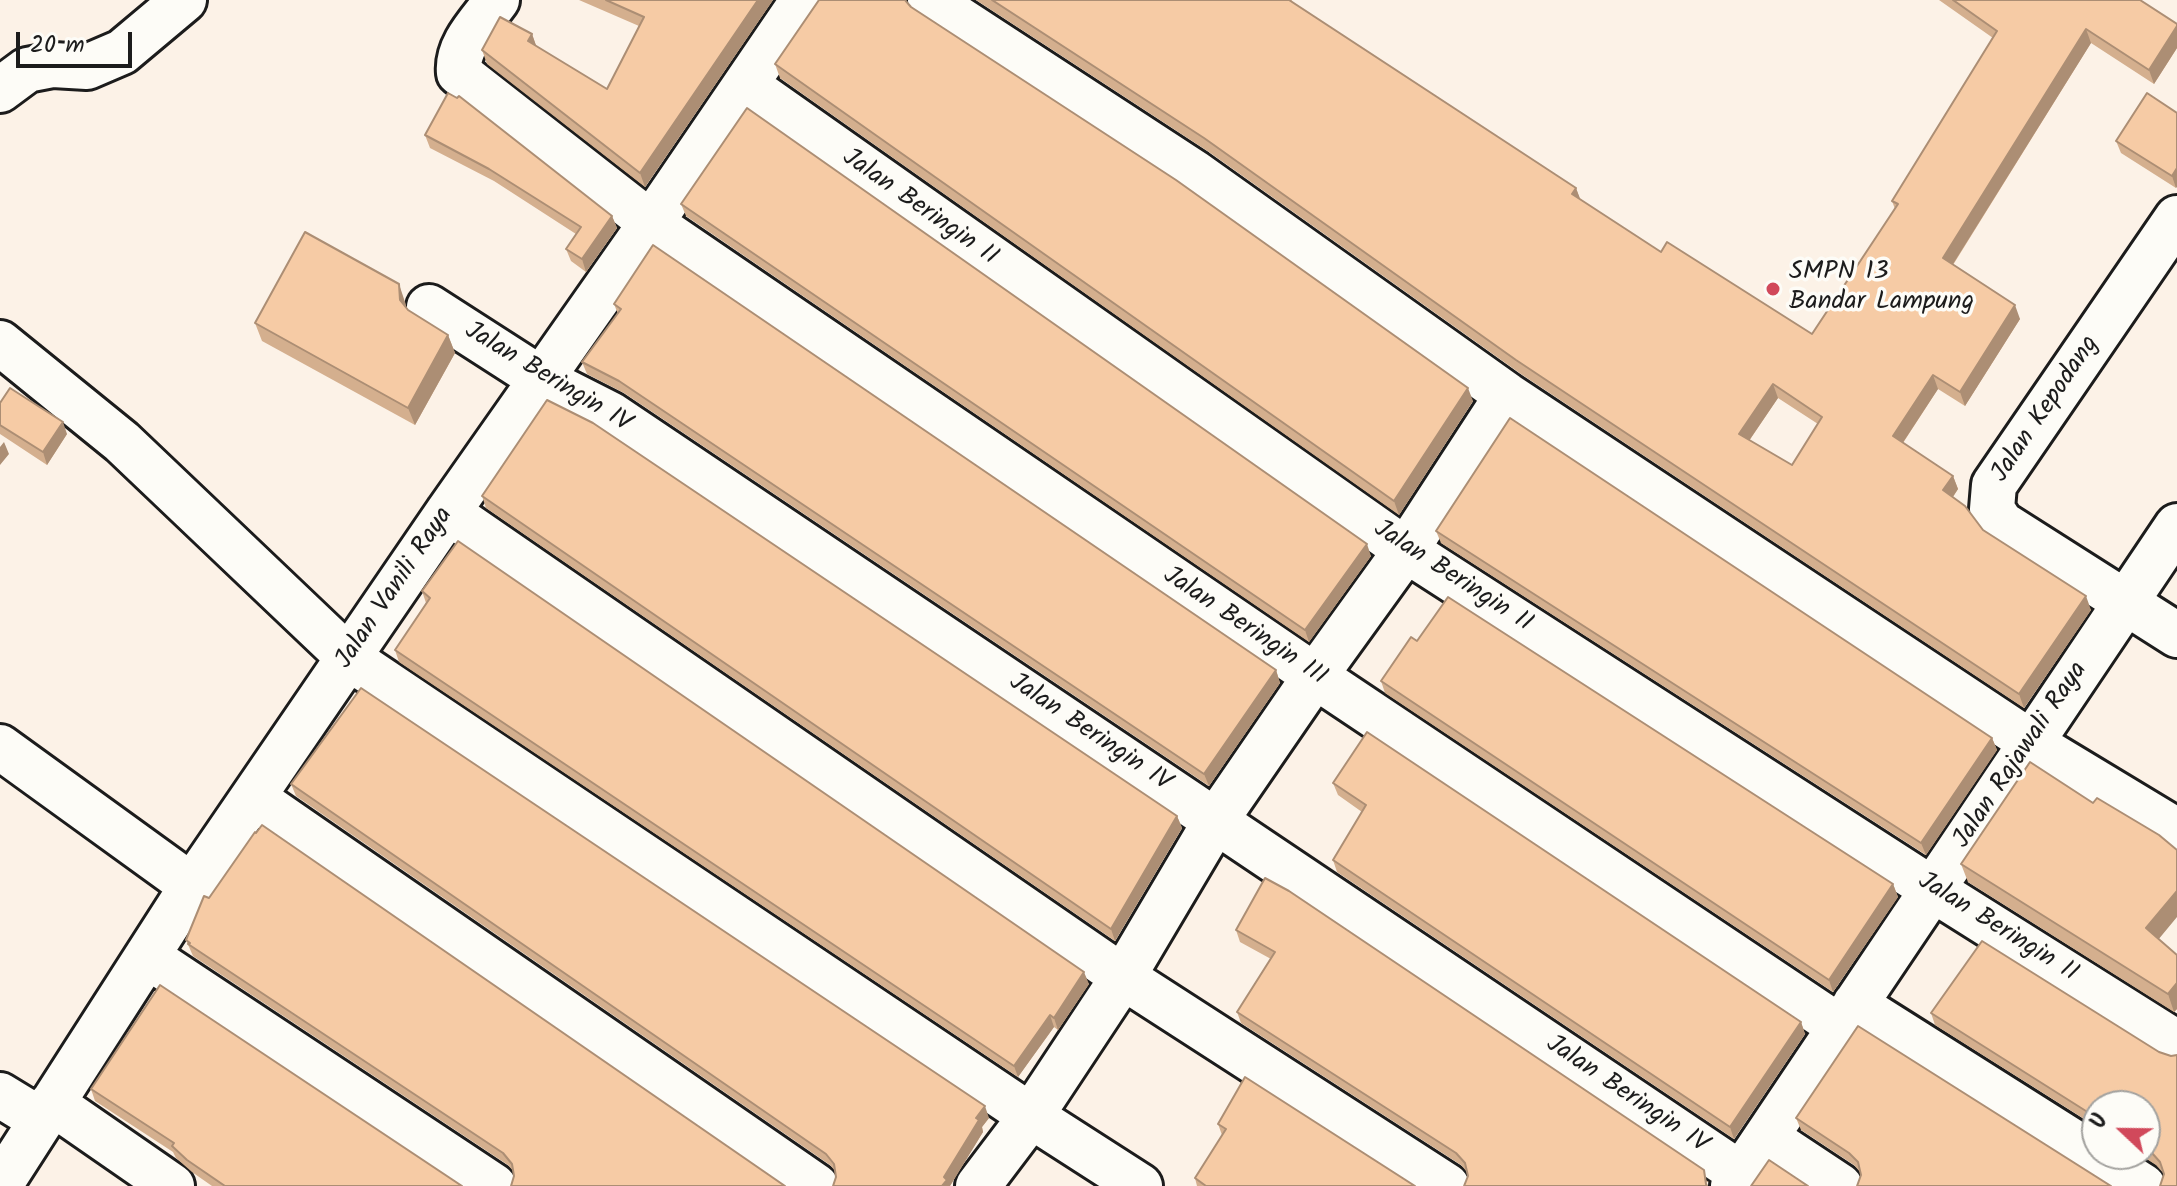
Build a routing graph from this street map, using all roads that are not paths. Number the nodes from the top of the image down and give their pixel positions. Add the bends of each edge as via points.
1 (184, 0) edge
2 (497, 0) edge
3 (803, 0) edge
4 (930, 0) edge
5 (746, 85) junction
6 (0, 90) edge
7 (2177, 218) edge
8 (651, 223) junction
9 (429, 307) dead end
10 (0, 343) edge
11 (541, 379) junction
12 (1507, 395) junction
13 (448, 512) junction
14 (2177, 526) edge
15 (1406, 550) junction
16 (2125, 603) junction
17 (2177, 635) edge
18 (349, 658) junction
19 (1315, 676) junction
20 (2031, 742) junction
21 (0, 747) edge
22 (254, 798) junction
23 (1216, 820) junction
24 (2177, 831) edge
25 (192, 886) junction
26 (1932, 889) junction
27 (147, 956) junction
28 (1123, 977) junction
29 (1847, 1016) junction
30 (2177, 1043) edge
31 (0, 1095) edge
32 (46, 1112) junction
33 (1031, 1116) junction
34 (1766, 1137) junction
35 (1737, 1180) edge
36 (0, 1185) edge
37 (172, 1186) edge
38 (494, 1186) edge
39 (816, 1186) edge
40 (978, 1186) edge
41 (1140, 1186) edge
42 (1447, 1186) edge
43 (1840, 1186) edge
44 (2143, 1186) edge

1 - 6 street via 122,52 87,67 27,70
2 - 8 street, Jalan Beringin III via 466,42 457,62 459,73
3 - 5 street, Jalan Vanili Raya
4 - 12 street via 1195,173
5 - 8 street, Jalan Vanili Raya
5 - 15 street, Jalan Beringin II
7 - 16 street, Jalan Kepodang via 1994,485 1992,509 2001,523
8 - 11 street, Jalan Vanili Raya
8 - 19 street, Jalan Beringin III
9 - 11 street, Jalan Beringin IV
10 - 18 street via 122,442
11 - 13 street, Jalan Vanili Raya
11 - 23 street, Jalan Beringin IV via 610,414
12 - 15 street
12 - 20 street
13 - 18 street, Jalan Vanili Raya
13 - 28 street
14 - 16 street, Jalan Rajawali Raya
15 - 19 street
15 - 26 street, Jalan Beringin II
16 - 17 street, Jalan Kepodang
16 - 20 street, Jalan Rajawali Raya
18 - 22 street, Jalan Vanili Raya
18 - 33 street
19 - 23 street
19 - 29 street, Jalan Beringin III
20 - 24 street
20 - 26 street, Jalan Rajawali Raya
21 - 25 street
22 - 25 street, Jalan Vanili Raya
22 - 39 street
23 - 28 street
23 - 35 street, Jalan Beringin IV
25 - 27 street, Jalan Vanili Raya
26 - 29 street, Jalan Rajawali Raya
26 - 30 street, Jalan Beringin II
27 - 32 street, Jalan Vanili Raya
27 - 38 street
28 - 33 street
28 - 42 street
29 - 34 street, Jalan Rajawali Raya
29 - 44 street, Jalan Beringin III
31 - 32 street
32 - 36 street, Jalan Vanili Raya
32 - 37 street
33 - 40 street
33 - 41 street
34 - 35 street, Jalan Rajawali Raya
34 - 43 street

